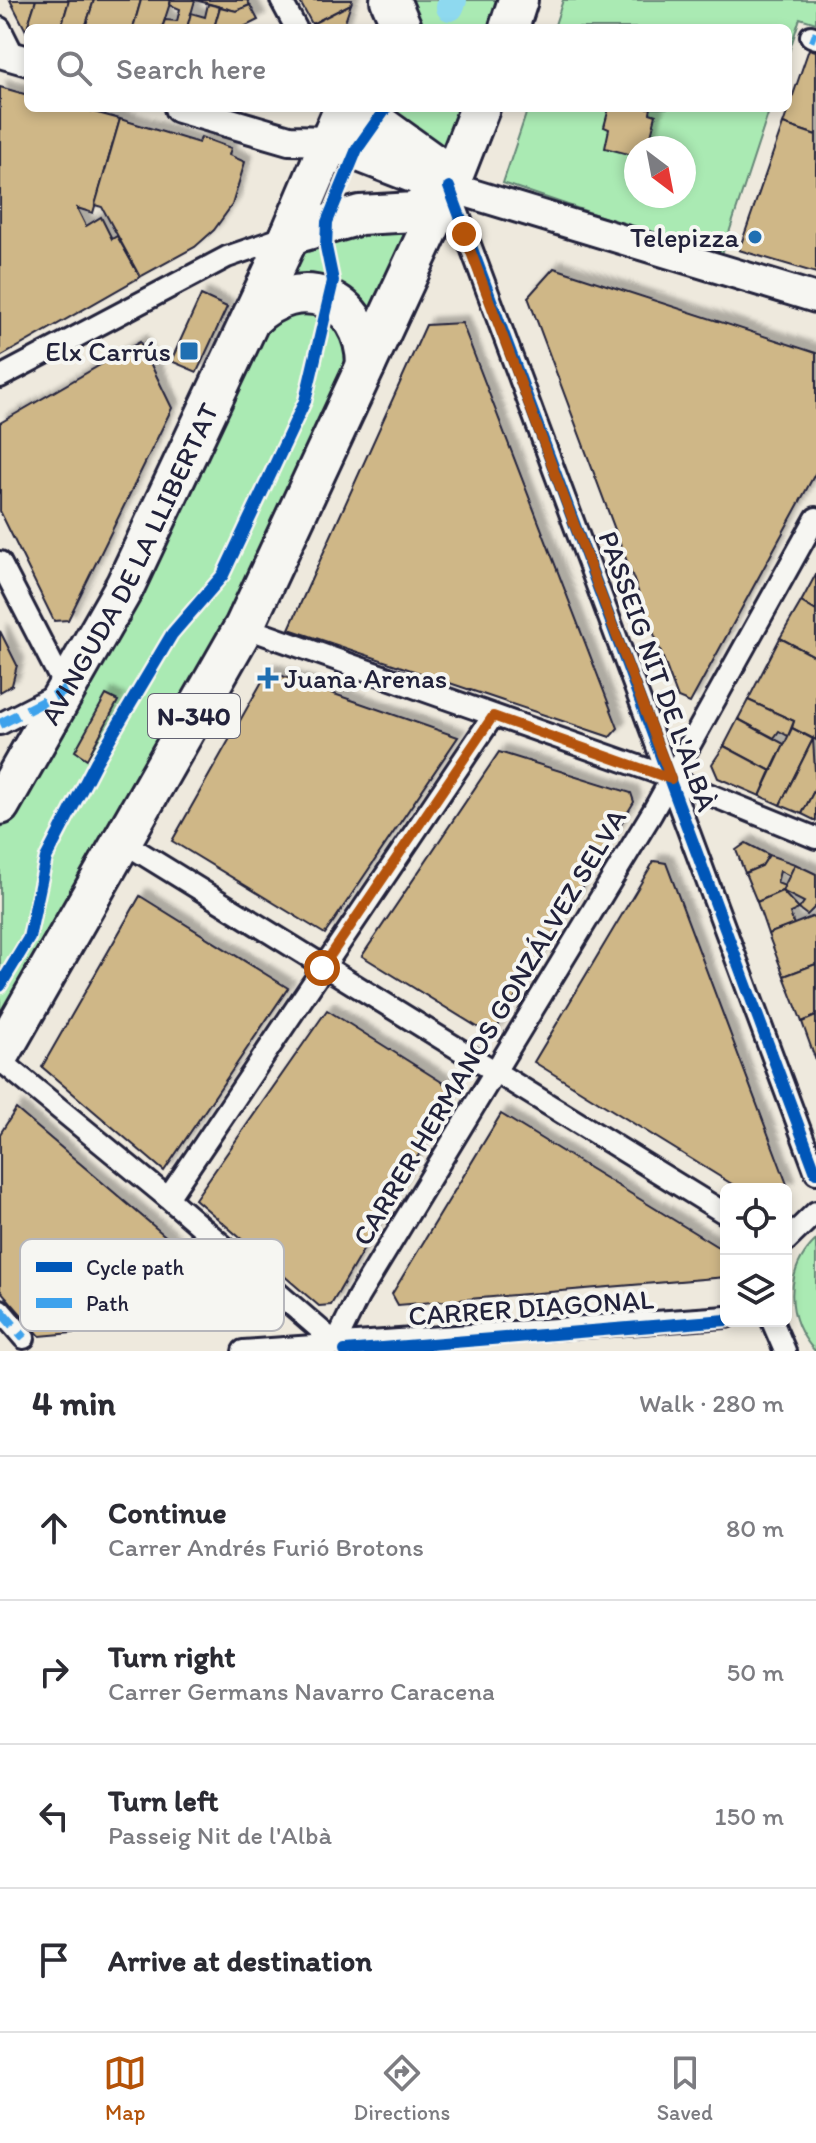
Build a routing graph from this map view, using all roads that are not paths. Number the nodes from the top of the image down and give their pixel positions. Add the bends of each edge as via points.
1 (281, 0) edge
2 (387, 0) edge
3 (518, 0) edge
4 (294, 24) edge
5 (377, 24) edge
6 (400, 24) edge
7 (510, 24) edge
8 (0, 28) edge
9 (14, 57) edge
10 (193, 112) edge
11 (362, 112) edge
12 (478, 112) edge
13 (337, 124) edge
14 (449, 187) junction
15 (290, 235) junction
16 (816, 298) edge
17 (251, 319) junction
18 (366, 365) junction
19 (0, 377) edge
20 (816, 518) edge
21 (0, 562) edge
22 (244, 627) junction
23 (66, 690) junction
24 (493, 716) junction
25 (0, 724) edge
26 (671, 779) junction
27 (0, 805) edge
28 (816, 838) edge
29 (123, 842) junction
30 (322, 968) junction
31 (0, 1058) edge
32 (495, 1073) junction
33 (816, 1173) edge
34 (168, 1198) junction
35 (720, 1210) edge
36 (816, 1212) edge
37 (792, 1235) edge
38 (214, 1239) edge
39 (284, 1302) edge
40 (0, 1310) edge
41 (720, 1317) edge
42 (775, 1327) edge
43 (24, 1338) dead end
44 (337, 1349) edge
45 (243, 1351) edge
46 (785, 1351) edge

1 - 4 street
2 - 5 highway
2 - 6 highway
3 - 7 highway
8 - 9 street
10 - 13 main road via 289,140
11 - 14 highway via 437,166
12 - 14 highway, N-340
13 - 14 highway
13 - 15 highway, AVINGUDA DE LA LLIBERTAT
14 - 15 highway via 415,212 360,215
14 - 16 main road
14 - 18 highway, N-340
14 - 26 street, PASSEIG NIT DE L'ALBÀ
15 - 17 highway, AVINGUDA DE LA LLIBERTAT
15 - 19 street via 227,257
17 - 18 highway via 286,296 328,299 342,307 361,333
17 - 23 highway, AVINGUDA DE LA LLIBERTAT via 125,586
18 - 22 highway, N-340
20 - 26 street, CARRER HERMANOS GONZÁLVEZ SELVA
21 - 23 street
22 - 24 street
22 - 29 highway, N-340
23 - 25 street
23 - 27 highway, AVINGUDA DE LA LLIBERTAT
24 - 26 street
24 - 30 street
26 - 28 street
26 - 32 street, CARRER HERMANOS GONZÁLVEZ SELVA
26 - 33 street, PASSEIG NIT DE L'ALBÀ
29 - 30 street
29 - 31 highway, N-340
30 - 32 street
30 - 34 street
31 - 34 street
32 - 35 street
32 - 44 street, CARRER HERMANOS GONZÁLVEZ SELVA via 358,1297
34 - 38 street
36 - 37 street
39 - 44 street
40 - 43 street
41 - 44 street, CARRER DIAGONAL
42 - 46 street
44 - 45 street, CARRER DIAGONAL

